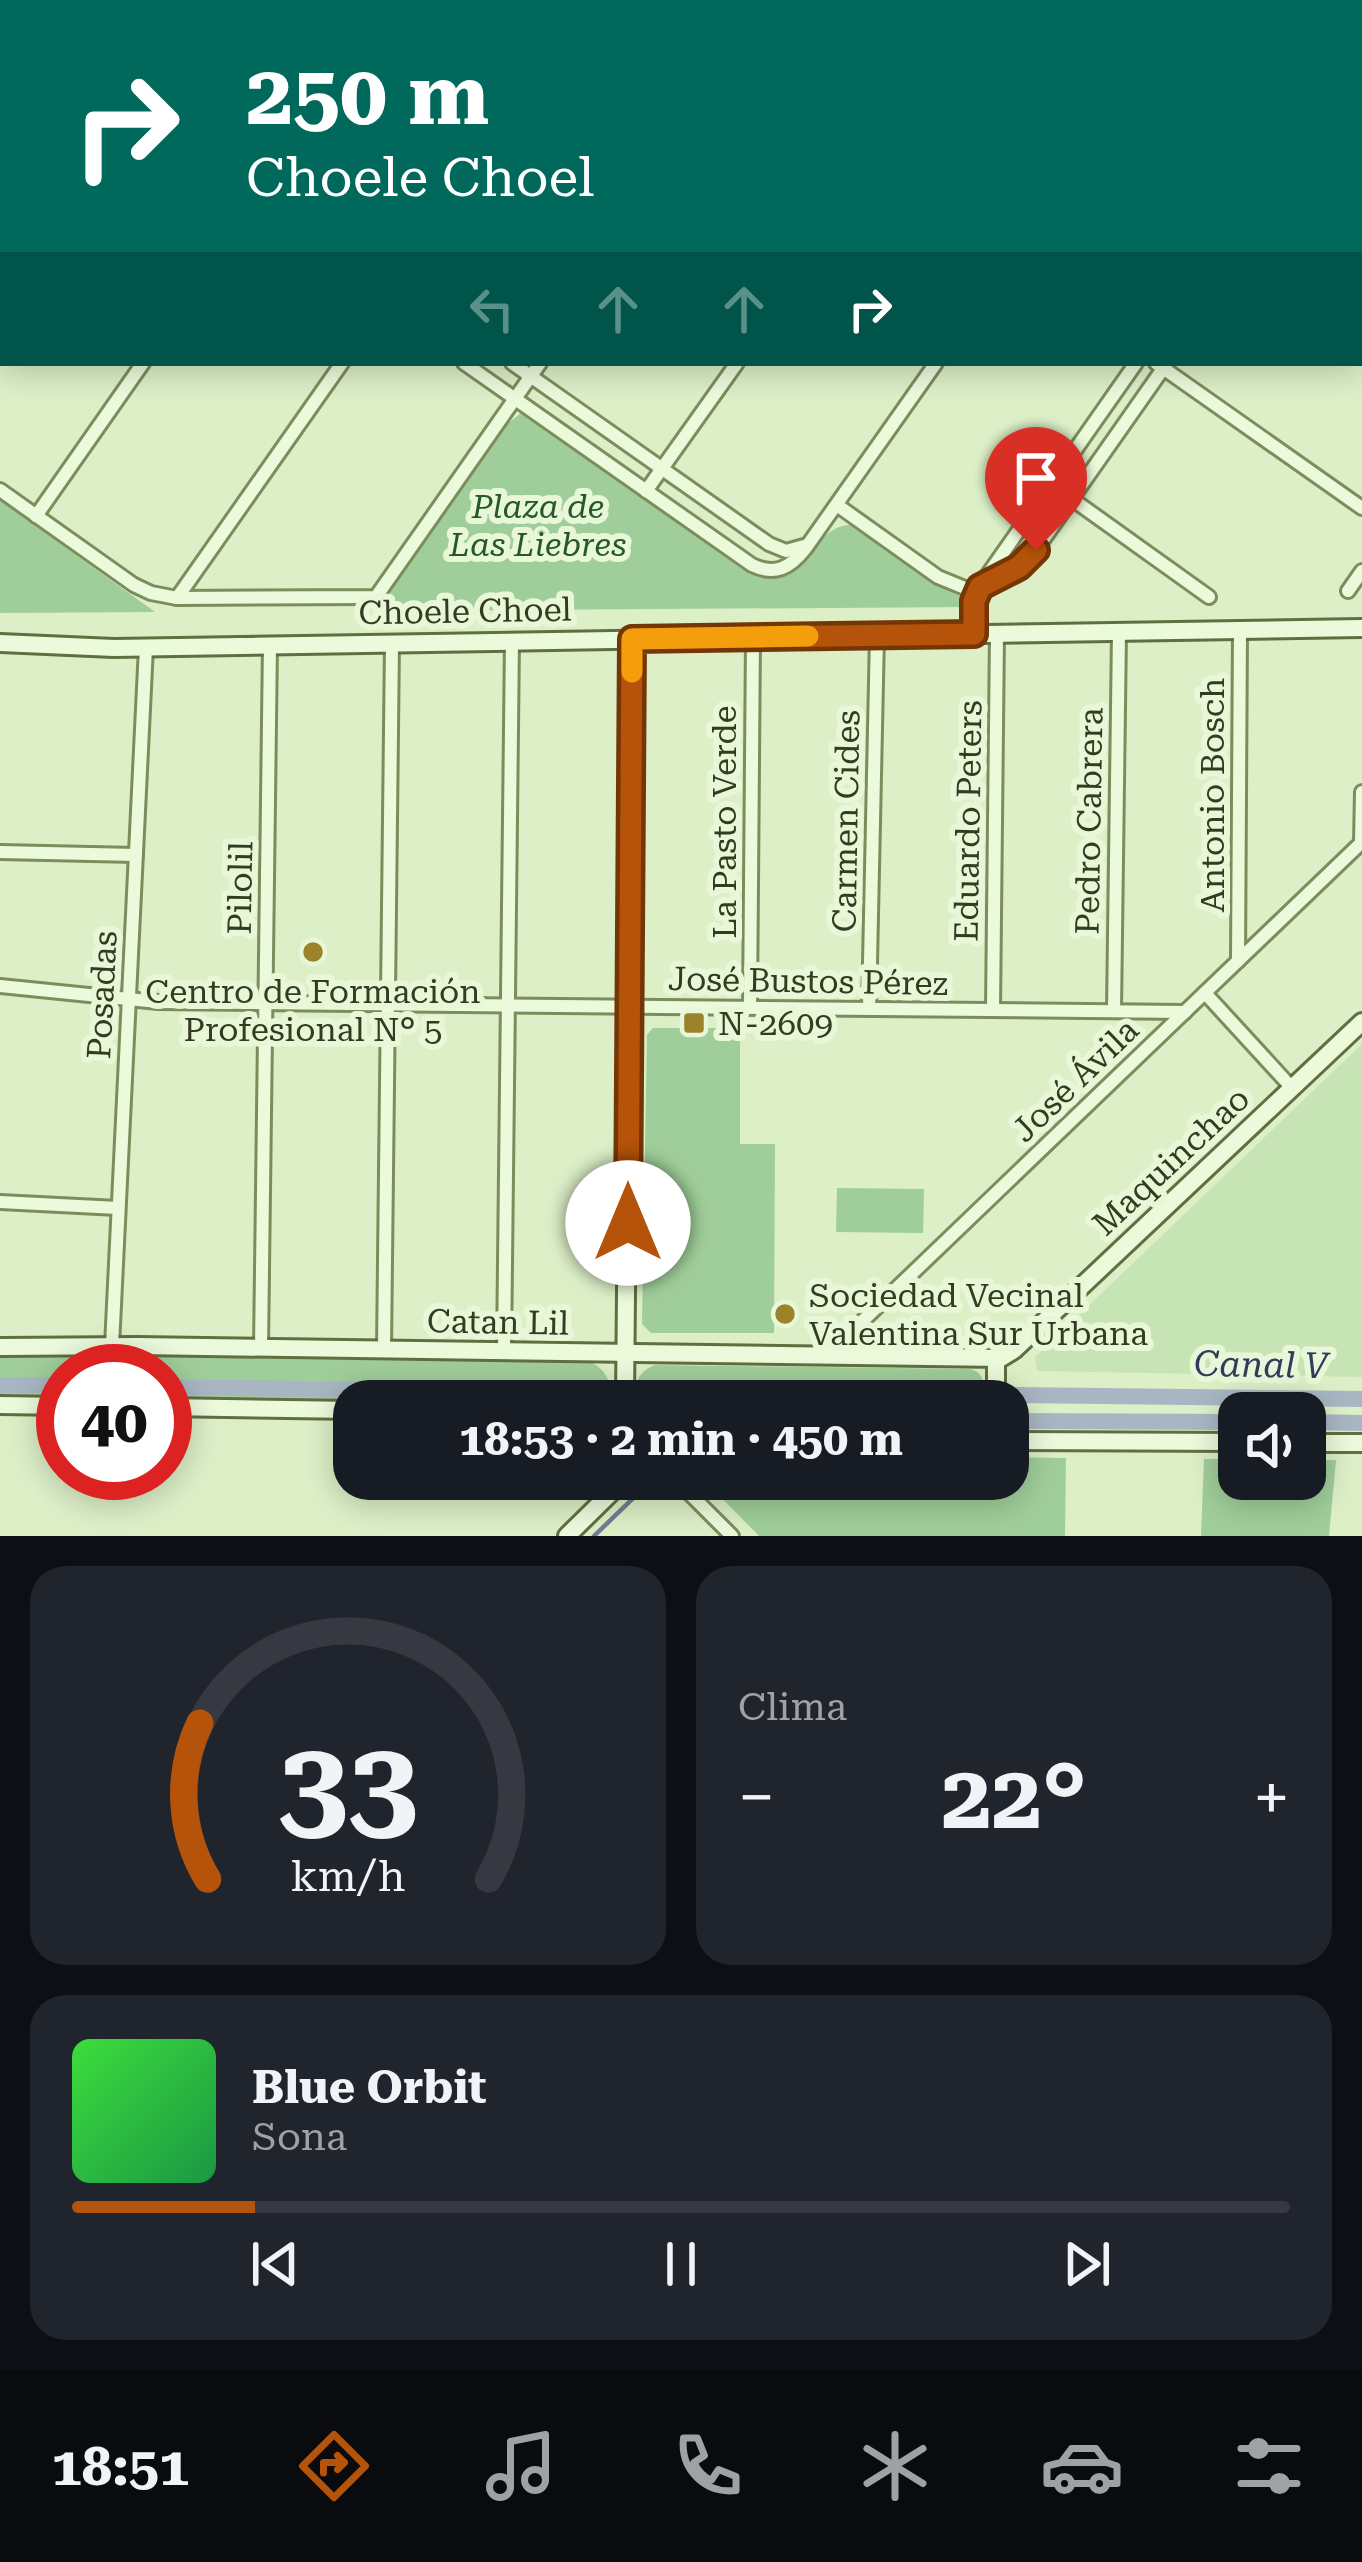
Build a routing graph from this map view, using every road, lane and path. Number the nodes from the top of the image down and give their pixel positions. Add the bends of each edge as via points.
1 (141, 366) edge
2 (340, 366) edge
3 (468, 366) edge
4 (516, 366) edge
5 (538, 366) edge
6 (735, 366) edge
7 (934, 366) edge
8 (1134, 366) edge
9 (1161, 366) edge
10 (1163, 366) edge
11 (531, 376) junction
12 (515, 399) junction
13 (662, 469) junction
14 (0, 490) edge
15 (646, 491) junction
16 (1072, 499) junction
17 (837, 505) junction
18 (1362, 508) edge
19 (36, 516) junction
20 (811, 542) junction
21 (1362, 571) edge
22 (978, 590) junction
23 (1348, 591) dead end
24 (1209, 597) dead end
25 (177, 598) junction
26 (1362, 628) edge
27 (1240, 630) junction
28 (1118, 632) junction
29 (998, 633) junction
30 (974, 634) junction
31 (877, 635) junction
32 (752, 637) junction
33 (632, 639) junction
34 (512, 640) junction
35 (392, 642) junction
36 (0, 643) edge
37 (270, 644) junction
38 (146, 647) junction
39 (1362, 792) edge
40 (1362, 842) edge
41 (0, 852) edge
42 (136, 855) junction
43 (1238, 961) junction
44 (0, 986) edge
45 (1204, 992) junction
46 (128, 1000) junction
47 (266, 1003) junction
48 (388, 1004) junction
49 (508, 1005) junction
50 (630, 1006) junction
51 (750, 1007) junction
52 (868, 1009) junction
53 (993, 1010) junction
54 (1114, 1011) junction
55 (1185, 1012) junction
56 (1362, 1022) edge
57 (1292, 1088) junction
58 (0, 1202) edge
59 (118, 1208) junction
60 (112, 1344) edge
61 (0, 1347) edge
62 (36, 1347) edge
63 (192, 1347) edge
64 (261, 1348) junction
65 (384, 1350) junction
66 (504, 1352) junction
67 (627, 1354) junction
68 (824, 1357) junction
69 (996, 1359) junction
70 (626, 1380) edge
71 (996, 1380) edge
72 (0, 1405) edge
73 (36, 1406) edge
74 (192, 1407) edge
75 (333, 1410) edge
76 (1029, 1441) edge
77 (1218, 1442) edge
78 (1326, 1443) edge
79 (1362, 1443) edge
80 (604, 1500) edge
81 (696, 1500) edge
82 (567, 1536) edge
83 (732, 1536) edge

1 - 19 street
2 - 25 street
3 - 12 street
4 - 11 street
5 - 11 street
6 - 13 street
7 - 17 street
8 - 22 street
9 - 16 street
10 - 18 street
11 - 12 street
11 - 13 street
12 - 15 street
12 - 25 street, Choele Choel via 376,597
13 - 15 street
13 - 20 street via 777,549
14 - 19 street, Choele Choel
15 - 20 street via 761,570 785,568
16 - 22 street via 1026,563
16 - 24 street
17 - 20 street
17 - 22 street via 938,577
19 - 25 street, Choele Choel via 126,580
21 - 23 street
22 - 30 street
26 - 27 street, Choele Choel
27 - 28 street, Choele Choel
27 - 43 street, Antonio Bosch
28 - 29 street, Choele Choel
28 - 54 street, Pedro Cabrera
29 - 30 street, Choele Choel
29 - 53 street, Eduardo Peters
30 - 31 street, Choele Choel
31 - 32 street, Choele Choel
31 - 52 street, Carmen Cides
32 - 33 street, Choele Choel
32 - 51 street, La Pasto Verde
33 - 34 street, Choele Choel
33 - 50 street
34 - 35 street, Choele Choel
34 - 49 street
35 - 37 street, Choele Choel
35 - 48 street
36 - 38 street, Choele Choel
37 - 38 street, Choele Choel
37 - 47 street, Pilolil
38 - 42 street, Posadas
39 - 40 street
40 - 43 street, José Ávila
41 - 42 street
42 - 46 street, Posadas
43 - 45 street, José Ávila
44 - 46 street, José Bustos Pérez
45 - 55 street, José Ávila
45 - 57 street
46 - 47 street, José Bustos Pérez
46 - 59 street, Posadas
47 - 48 street, José Bustos Pérez
47 - 64 street, Pilolil
48 - 49 street, José Bustos Pérez
48 - 65 street
49 - 50 street, José Bustos Pérez
49 - 66 street
50 - 51 street, José Bustos Pérez
50 - 67 street
51 - 52 street, José Bustos Pérez
52 - 53 street, José Bustos Pérez
53 - 54 street, José Bustos Pérez
54 - 55 street, José Bustos Pérez
55 - 68 street, José Ávila
56 - 57 street, Maquinchao
57 - 69 street, Maquinchao
58 - 59 street
59 - 60 street, Posadas
61 - 62 street, Catan Lil
63 - 64 street, Catan Lil
64 - 65 street, Catan Lil
65 - 66 street, Catan Lil
66 - 67 street, Catan Lil
67 - 68 street, Catan Lil
67 - 70 street
68 - 69 street, Catan Lil
69 - 71 street
72 - 73 street
74 - 75 street
76 - 77 street
78 - 79 street
80 - 82 street
81 - 83 street

